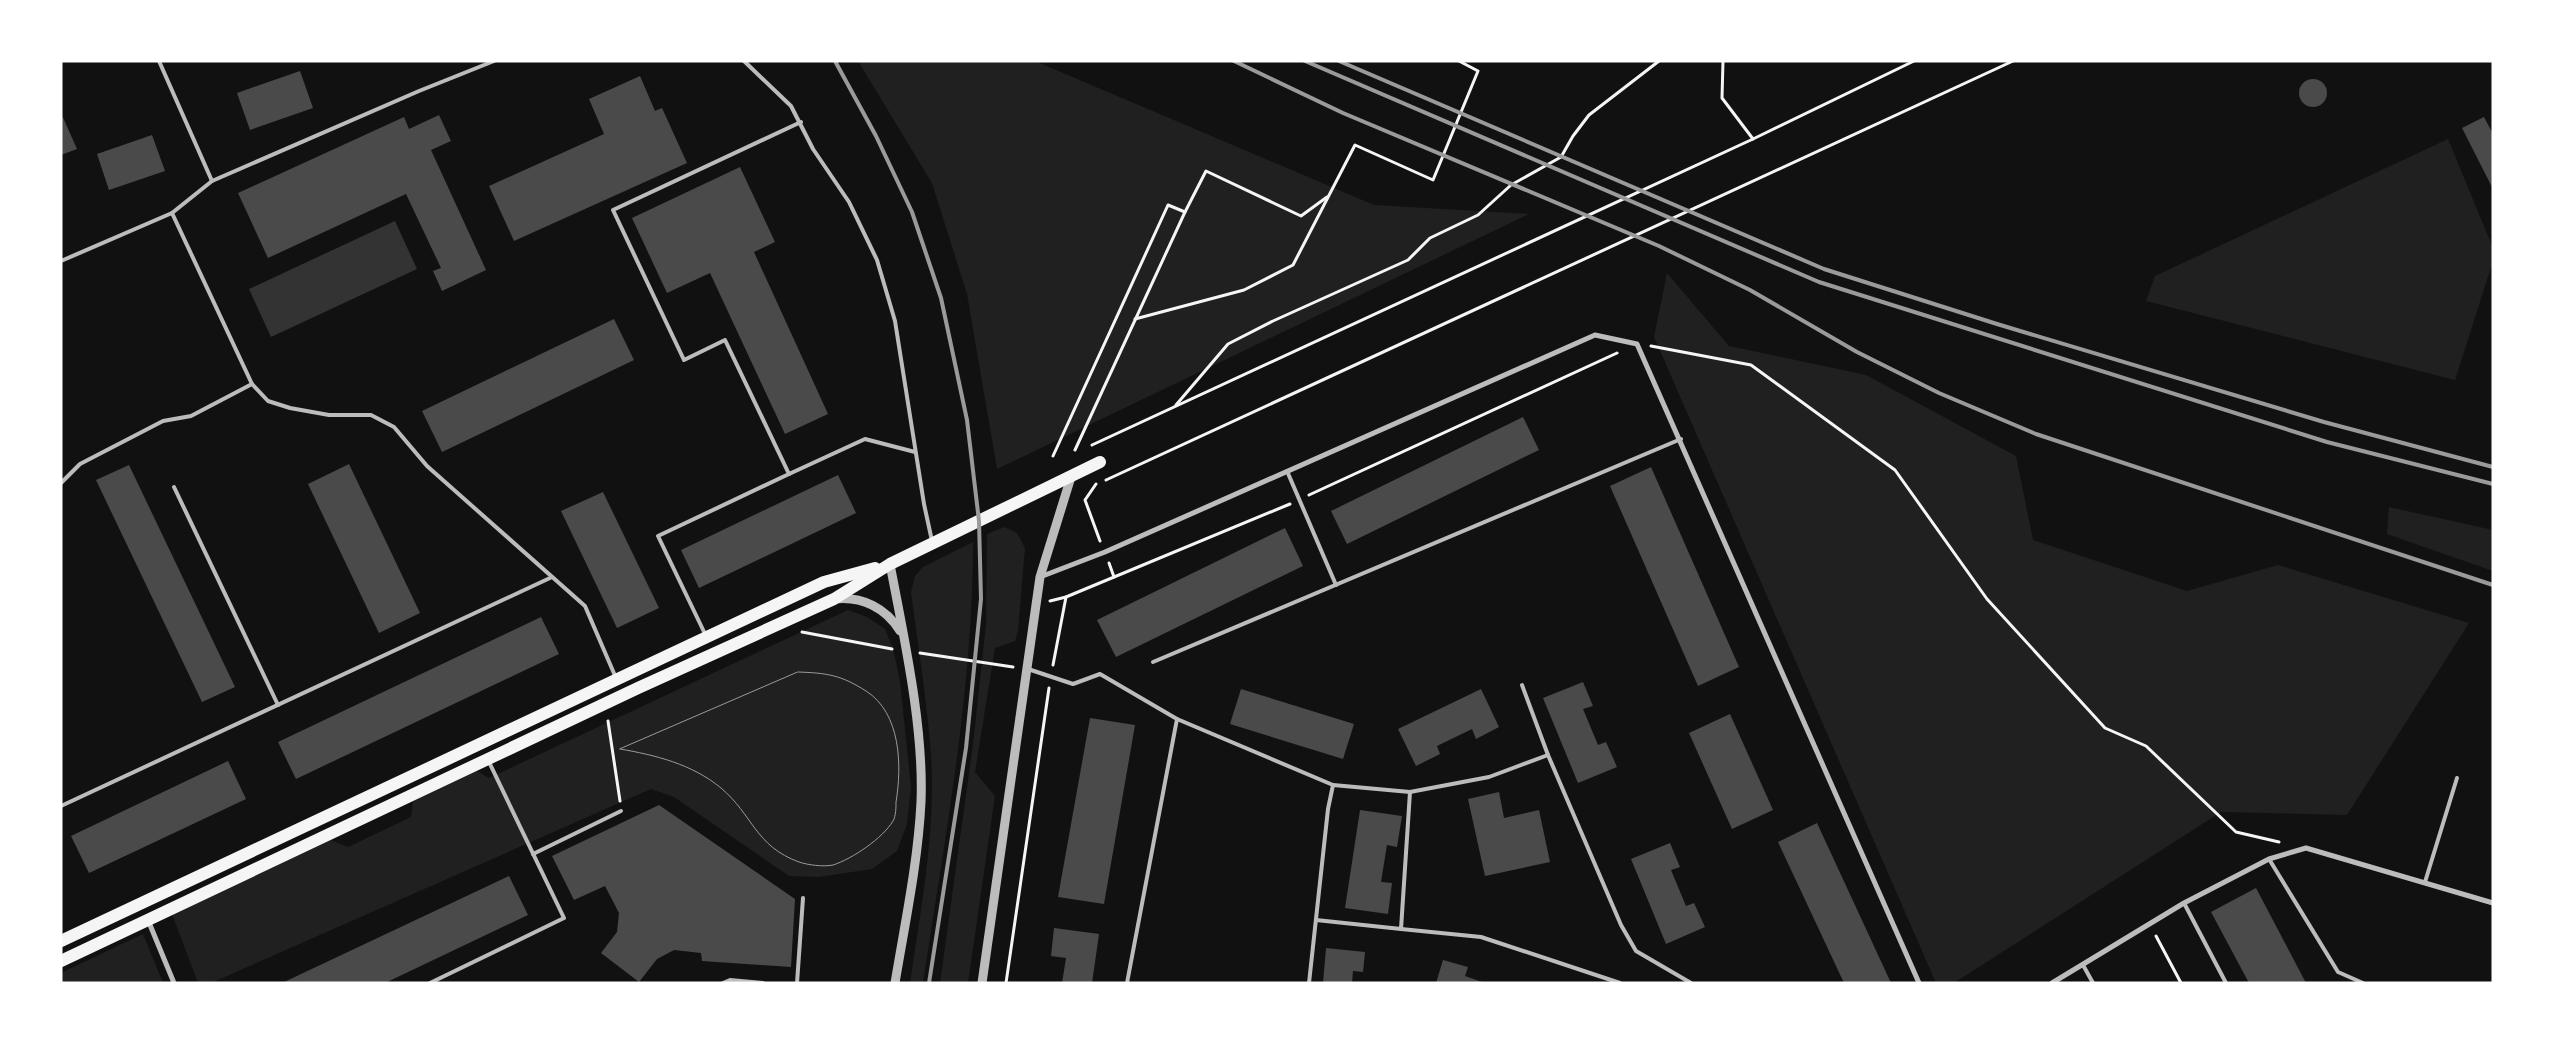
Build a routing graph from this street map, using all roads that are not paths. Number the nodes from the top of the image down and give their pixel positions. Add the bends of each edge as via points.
1 (159, 61) edge
2 (494, 61) edge
3 (744, 61) edge
4 (801, 122) junction
5 (212, 182) junction
6 (172, 213) junction
7 (61, 261) edge
8 (252, 384) junction
9 (1681, 439) junction
10 (915, 452) junction
11 (1100, 462) dead end
12 (1287, 471) junction
13 (789, 474) junction
14 (1071, 477) junction
15 (61, 484) edge
16 (174, 487) dead end
17 (933, 543) junction
18 (890, 564) junction
19 (1040, 577) junction
20 (550, 578) junction
21 (1336, 585) junction
22 (834, 599) junction
23 (707, 638) junction
24 (905, 643) junction
25 (1153, 662) dead end
26 (1026, 669) junction
27 (617, 680) junction
28 (1522, 685) dead end
29 (624, 695) junction
30 (278, 705) junction
31 (1177, 719) junction
32 (1548, 755) junction
33 (488, 760) junction
34 (2458, 778) dead end
35 (1333, 786) junction
36 (1410, 792) junction
37 (61, 806) edge
38 (621, 811) road end
39 (533, 854) junction
40 (2270, 858) junction
41 (2425, 882) junction
42 (803, 898) dead end
43 (2184, 903) junction
44 (2493, 903) edge
45 (141, 904) junction
46 (148, 920) junction
47 (1316, 920) junction
48 (1401, 929) junction
49 (61, 941) edge
50 (61, 961) edge
51 (2083, 965) junction
52 (174, 983) edge
53 (430, 983) edge
54 (722, 983) edge
55 (763, 983) edge
56 (797, 983) edge
57 (896, 983) edge
58 (982, 983) edge
59 (1127, 983) edge
60 (1309, 983) edge
61 (1620, 983) edge
62 (1683, 983) edge
63 (1691, 983) edge
64 (1919, 983) edge
65 (2052, 983) edge
66 (2092, 983) edge
67 (2226, 983) edge
68 (2363, 983) edge

1 - 5 lane
2 - 5 lane
3 - 4 lane via 791,106
4 - 10 lane via 813,149 849,202 879,267 895,321
4 - 13 lane via 613,210 684,360 725,340
5 - 6 lane
6 - 7 lane
6 - 8 lane
8 - 15 lane via 191,416 163,421 80,464
8 - 20 lane via 268,401 290,408 329,414 371,415 394,427 427,466
9 - 12 street via 1637,344 1595,335
9 - 21 lane
9 - 64 street
10 - 13 lane via 865,439
10 - 17 lane
11 - 14 main road
12 - 19 street via 1105,552
12 - 21 lane
13 - 23 lane via 658,536
14 - 17 main road
14 - 19 street
16 - 30 lane
17 - 18 main road
18 - 22 main road
18 - 23 main road via 824,582
18 - 24 street
19 - 26 street
20 - 27 lane via 584,606
20 - 30 lane
21 - 25 lane
22 - 24 street via 859,600 878,608 895,623
22 - 29 main road
23 - 27 main road
24 - 57 street via 918,736 921,802
26 - 31 lane via 1073,684 1100,674
26 - 58 street
27 - 29 main road
27 - 45 main road
28 - 32 lane
29 - 33 main road
30 - 37 lane
31 - 35 lane
31 - 59 lane
32 - 36 lane via 1489,777
32 - 63 lane via 1621,925 1636,950
33 - 39 lane
33 - 46 main road
34 - 41 lane
35 - 36 lane
35 - 47 lane
36 - 48 lane
38 - 39 lane
39 - 53 lane via 564,918
40 - 41 street via 2306,848
40 - 43 street
40 - 68 lane via 2338,972
41 - 44 street
42 - 56 lane
43 - 51 street
43 - 67 lane
45 - 46 main road
45 - 49 main road
46 - 50 main road
46 - 52 street
47 - 48 lane
47 - 60 lane
48 - 61 lane via 1481,938
51 - 65 street
51 - 66 lane
54 - 55 lane via 730,980
62 - 63 lane

